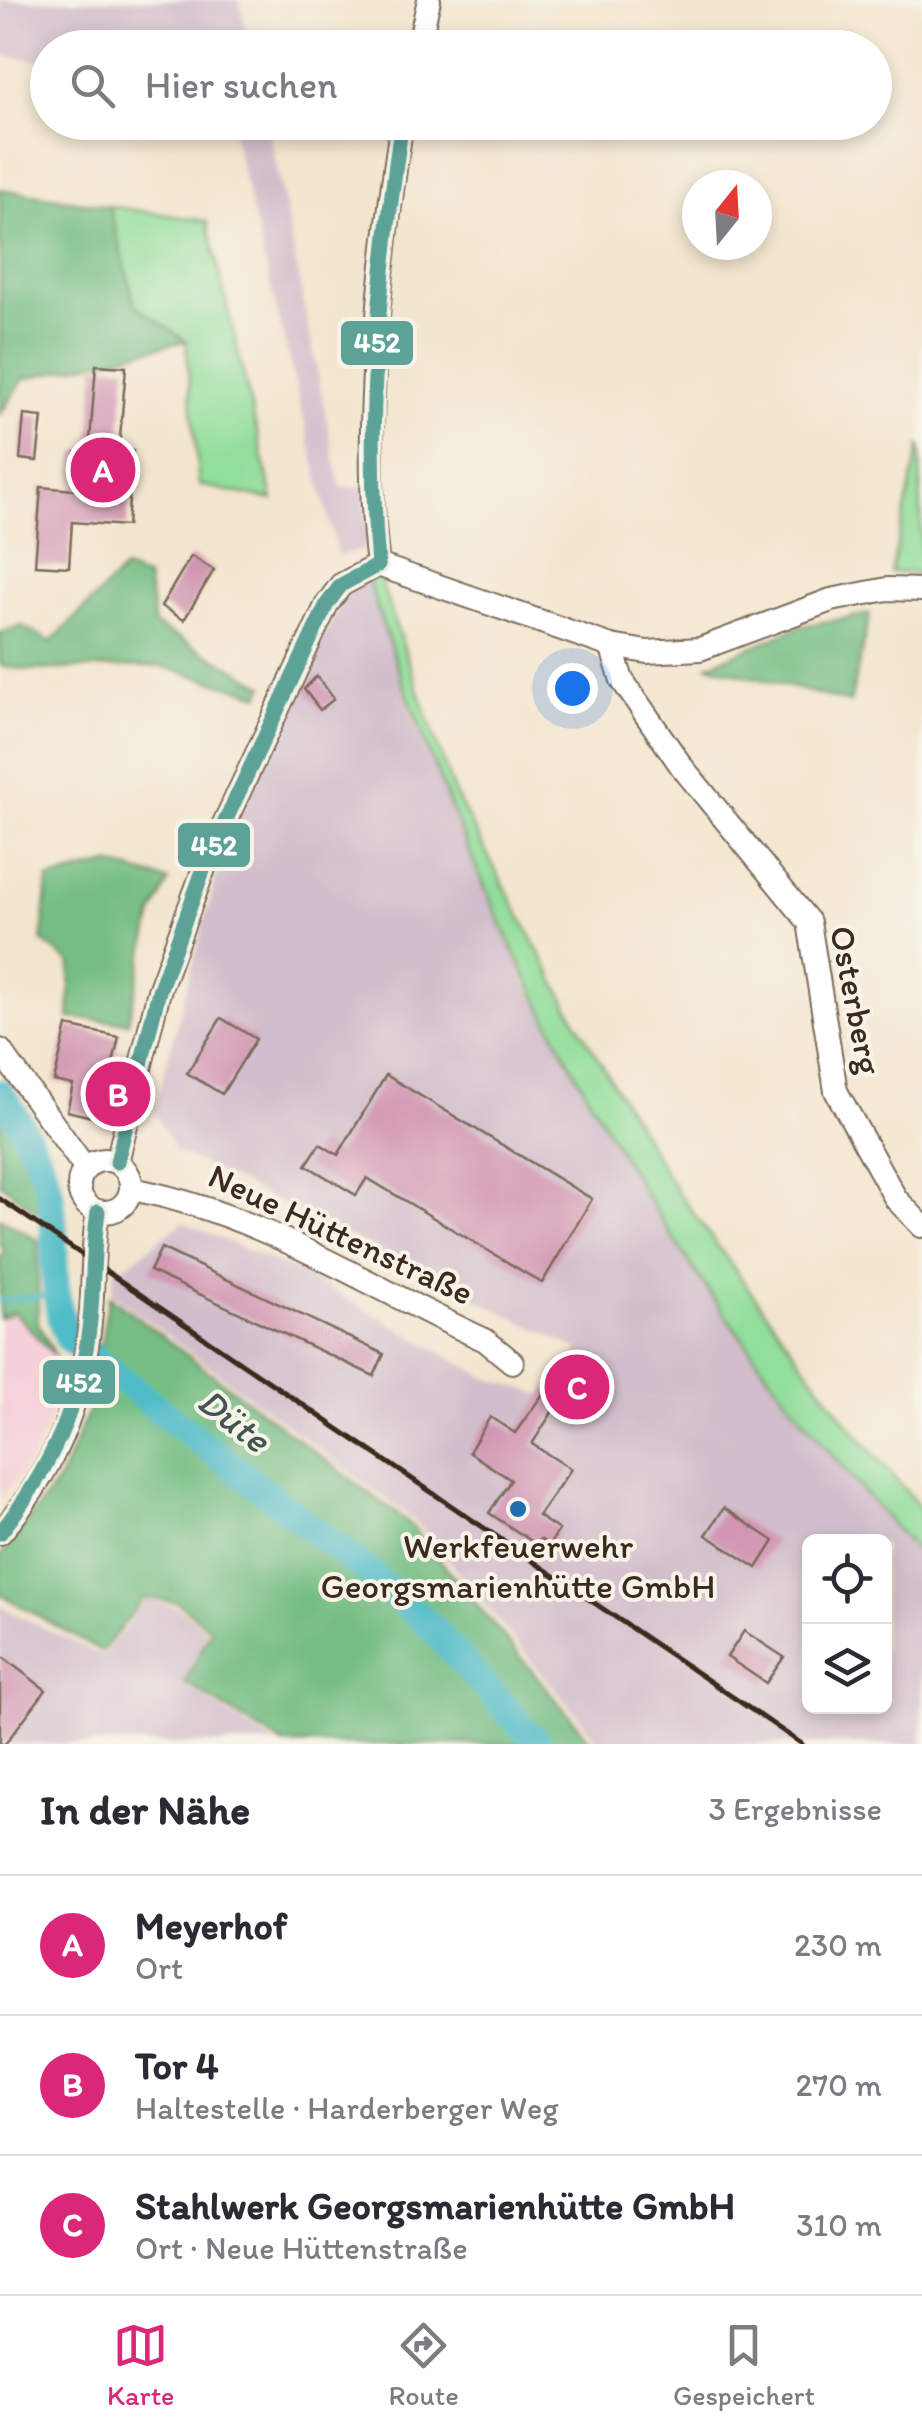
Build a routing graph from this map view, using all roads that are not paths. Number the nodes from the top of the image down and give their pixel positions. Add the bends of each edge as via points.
1 (430, 0) edge
2 (422, 30) edge
3 (399, 140) edge
4 (378, 565) junction
5 (922, 590) edge
6 (612, 646) junction
7 (0, 1050) edge
8 (117, 1162) junction
9 (85, 1168) junction
10 (131, 1189) junction
11 (98, 1212) junction
12 (922, 1226) edge
13 (512, 1362) dead end
14 (0, 1534) edge

1 - 2 street
3 - 4 street via 377,344
4 - 6 street
4 - 8 street via 341,584 326,604 207,860 159,991
5 - 6 street via 831,600 700,649
6 - 12 street, Osterberg via 622,680 682,767 809,922 836,1091 896,1198
7 - 9 street
8 - 9 street via 100,1160
8 - 10 street via 129,1174
9 - 11 street via 79,1194
10 - 11 street via 122,1206
10 - 13 street, Neue Hüttenstraße via 185,1198 298,1246 485,1340
11 - 14 street via 83,1372 46,1470

